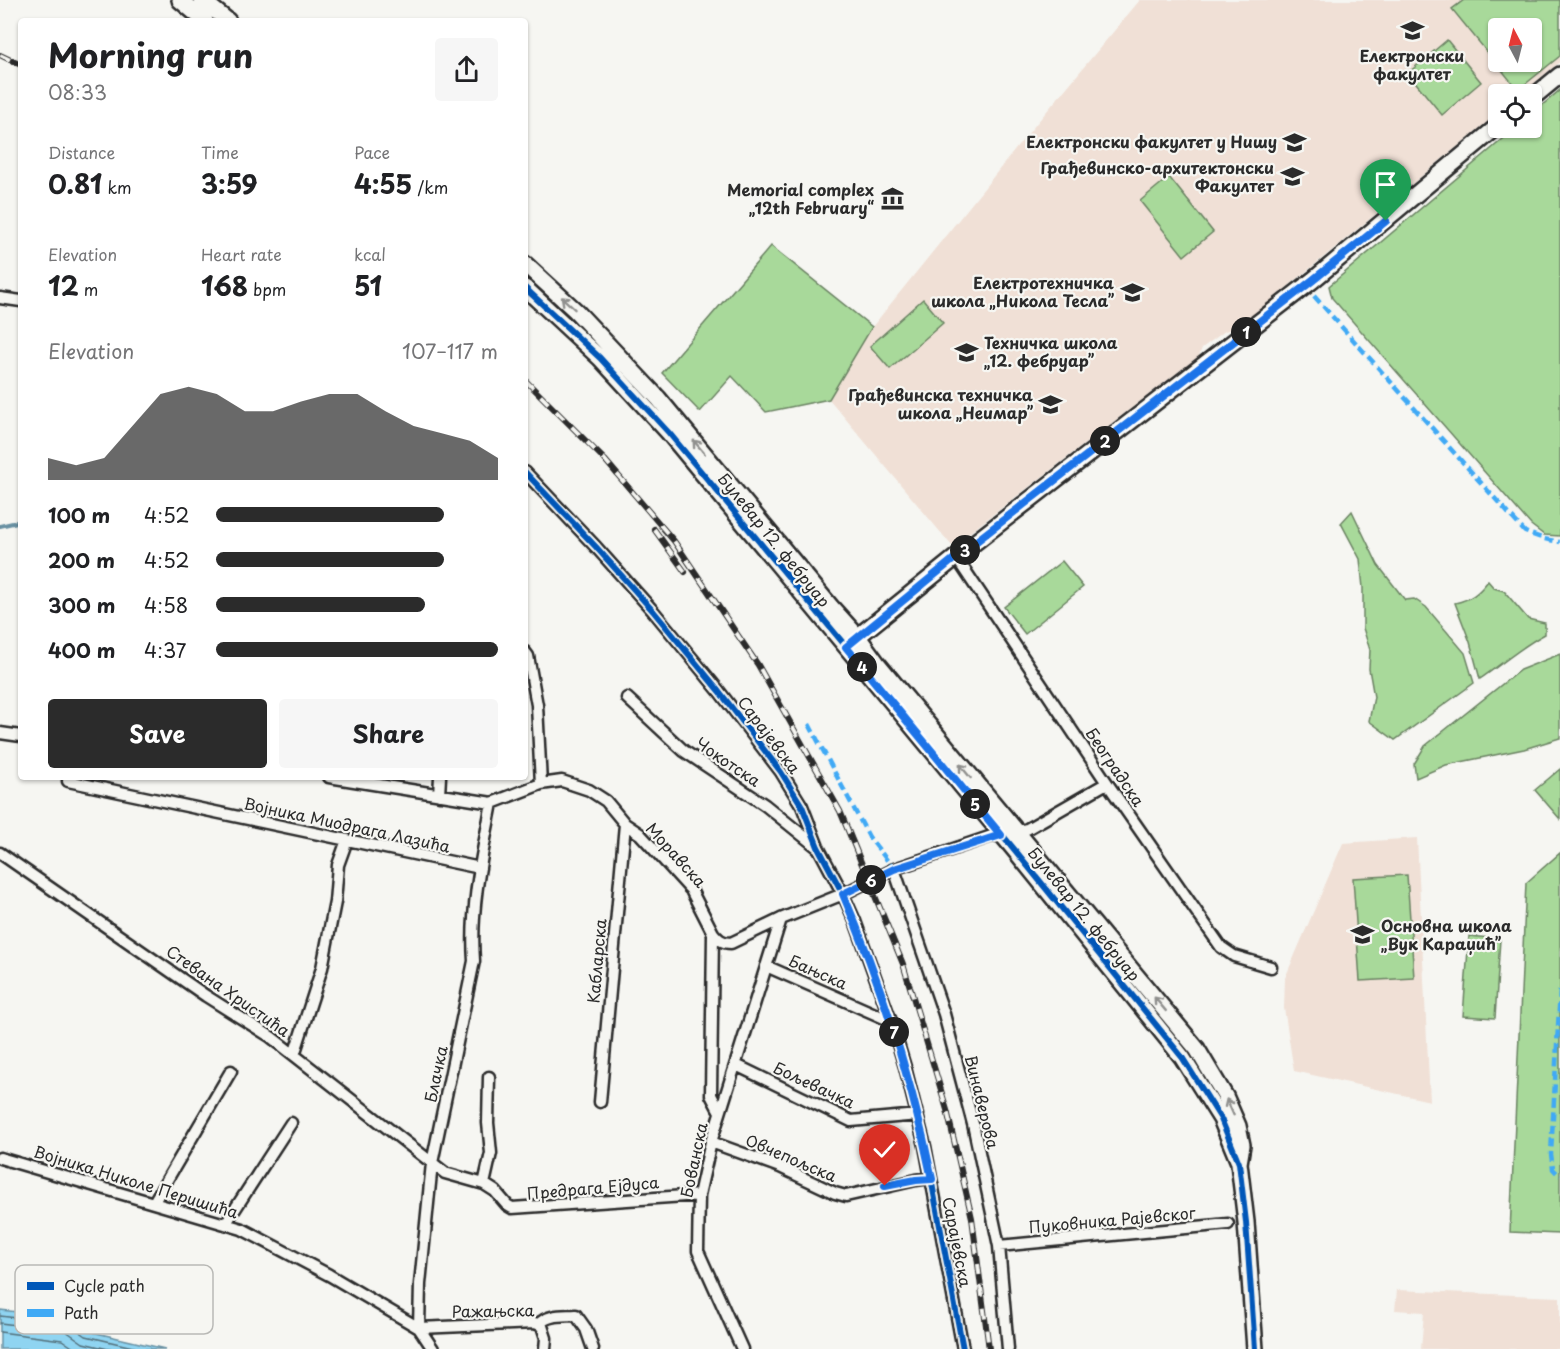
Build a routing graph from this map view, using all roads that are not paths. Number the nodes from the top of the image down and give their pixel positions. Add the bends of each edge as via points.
1 (180, 0) edge
2 (202, 0) edge
3 (201, 18) edge
4 (224, 18) edge
5 (1560, 75) edge
6 (1542, 90) edge
7 (1488, 134) edge
8 (528, 267) edge
9 (528, 291) edge
10 (0, 298) edge
11 (18, 301) edge
12 (528, 475) edge
13 (956, 557) junction
14 (858, 637) junction
15 (846, 647) junction
16 (528, 656) edge
17 (627, 698) dead end
18 (0, 734) edge
19 (18, 736) edge
20 (356, 780) edge
21 (440, 780) edge
22 (68, 781) dead end
23 (1107, 783) junction
24 (542, 784) junction
25 (439, 795) junction
26 (492, 803) junction
27 (625, 824) junction
28 (1009, 834) junction
29 (347, 840) junction
30 (818, 847) junction
31 (0, 853) edge
32 (480, 868) junction
33 (894, 869) junction
34 (843, 894) junction
35 (780, 919) junction
36 (713, 933) junction
37 (766, 966) junction
38 (1271, 968) dead end
39 (891, 1021) junction
40 (294, 1055) junction
41 (735, 1065) junction
42 (231, 1071) dead end
43 (489, 1077) dead end
44 (600, 1102) dead end
45 (720, 1112) junction
46 (918, 1115) junction
47 (291, 1123) dead end
48 (711, 1142) junction
49 (0, 1158) edge
50 (432, 1163) junction
51 (932, 1179) junction
52 (484, 1184) junction
53 (699, 1195) junction
54 (154, 1202) junction
55 (226, 1223) junction
56 (1228, 1224) dead end
57 (999, 1246) junction
58 (539, 1324) junction
59 (419, 1328) junction
60 (433, 1349) edge
61 (545, 1349) edge
62 (593, 1349) edge
63 (742, 1349) edge
64 (963, 1349) edge
65 (1008, 1349) edge
66 (1255, 1349) edge

1 - 3 main road
2 - 4 main road
5 - 6 main road
7 - 13 main road via 1313,280
14 -> 8 main road, Булевар 12. фебруар via 658,398
9 - 15 main road, Булевар 12. фебруар via 600,358 669,432
10 - 11 street
12 - 30 street, Сарајевска via 647,604 719,691 781,772 802,806
13 - 14 main road
13 - 23 street, Београдска
14 - 15 main road
28 -> 14 main road, Булевар 12. фебруар
15 - 28 main road, Булевар 12. фебруар
16 - 24 street via 537,705
17 - 30 street, Чокотска via 684,751 765,805
18 - 19 street
20 - 25 street
21 - 25 street
22 - 29 street, Војника Миодрага Лазића
23 - 28 street via 1027,829
23 - 38 street, Београдска via 1221,947 1234,956
24 - 26 street, Моравска
24 - 27 street, Моравска via 562,782 589,790 606,801
25 - 26 street
26 - 32 street, Блачка
27 - 36 street, Моравска via 640,834 691,890
27 - 44 street, Кабларска
28 - 33 street
28 - 66 main road, Булевар 12. фебруар via 1025,841 1197,1049 1226,1096 1242,1145 1239,1163
29 - 32 street, Војника Миодрага Лазића
29 - 40 street via 338,865 322,968
30 - 34 street, Сарајевска
31 - 40 street, Стевана Христића
32 - 50 street, Блачка via 472,933 474,961
33 - 34 street
33 - 57 street, Винаверова via 944,1014
34 - 35 street
34 - 39 street, Сарајевска
35 - 36 street via 731,943
35 - 37 street, Бованска
36 - 45 street, Бованска via 711,1095
37 - 39 street, Бањска
37 - 41 street, Бованска
39 - 46 street, Сарајевска
40 - 50 street, Стевана Христића
41 - 45 street, Бованска
41 - 46 street, Бољевачка via 851,1121
42 - 54 street
43 - 52 street via 491,1153
45 - 48 street, Бованска
46 - 51 street, Сарајевска
47 - 55 street
48 - 51 street, Овчепољска via 846,1196
48 - 53 street, Бованска
49 - 54 street, Војника Николе Перишића
50 - 52 street, Предрага Ејдуса via 445,1173
50 - 59 street, Блачка
51 - 64 street, Сарајевска
52 - 53 street, Предрага Ејдуса via 517,1209
53 - 63 street, Бованска via 698,1251
54 - 55 street, Војника Николе Перишића
55 - 59 street, Војника Николе Перишића via 329,1275
56 - 57 street, Пуковника Рајевског
57 - 65 street, Винаверова
58 - 59 street, Ражањска
58 - 61 street, Ражањска via 544,1330
58 - 62 street via 552,1316 576,1316
59 - 60 street

